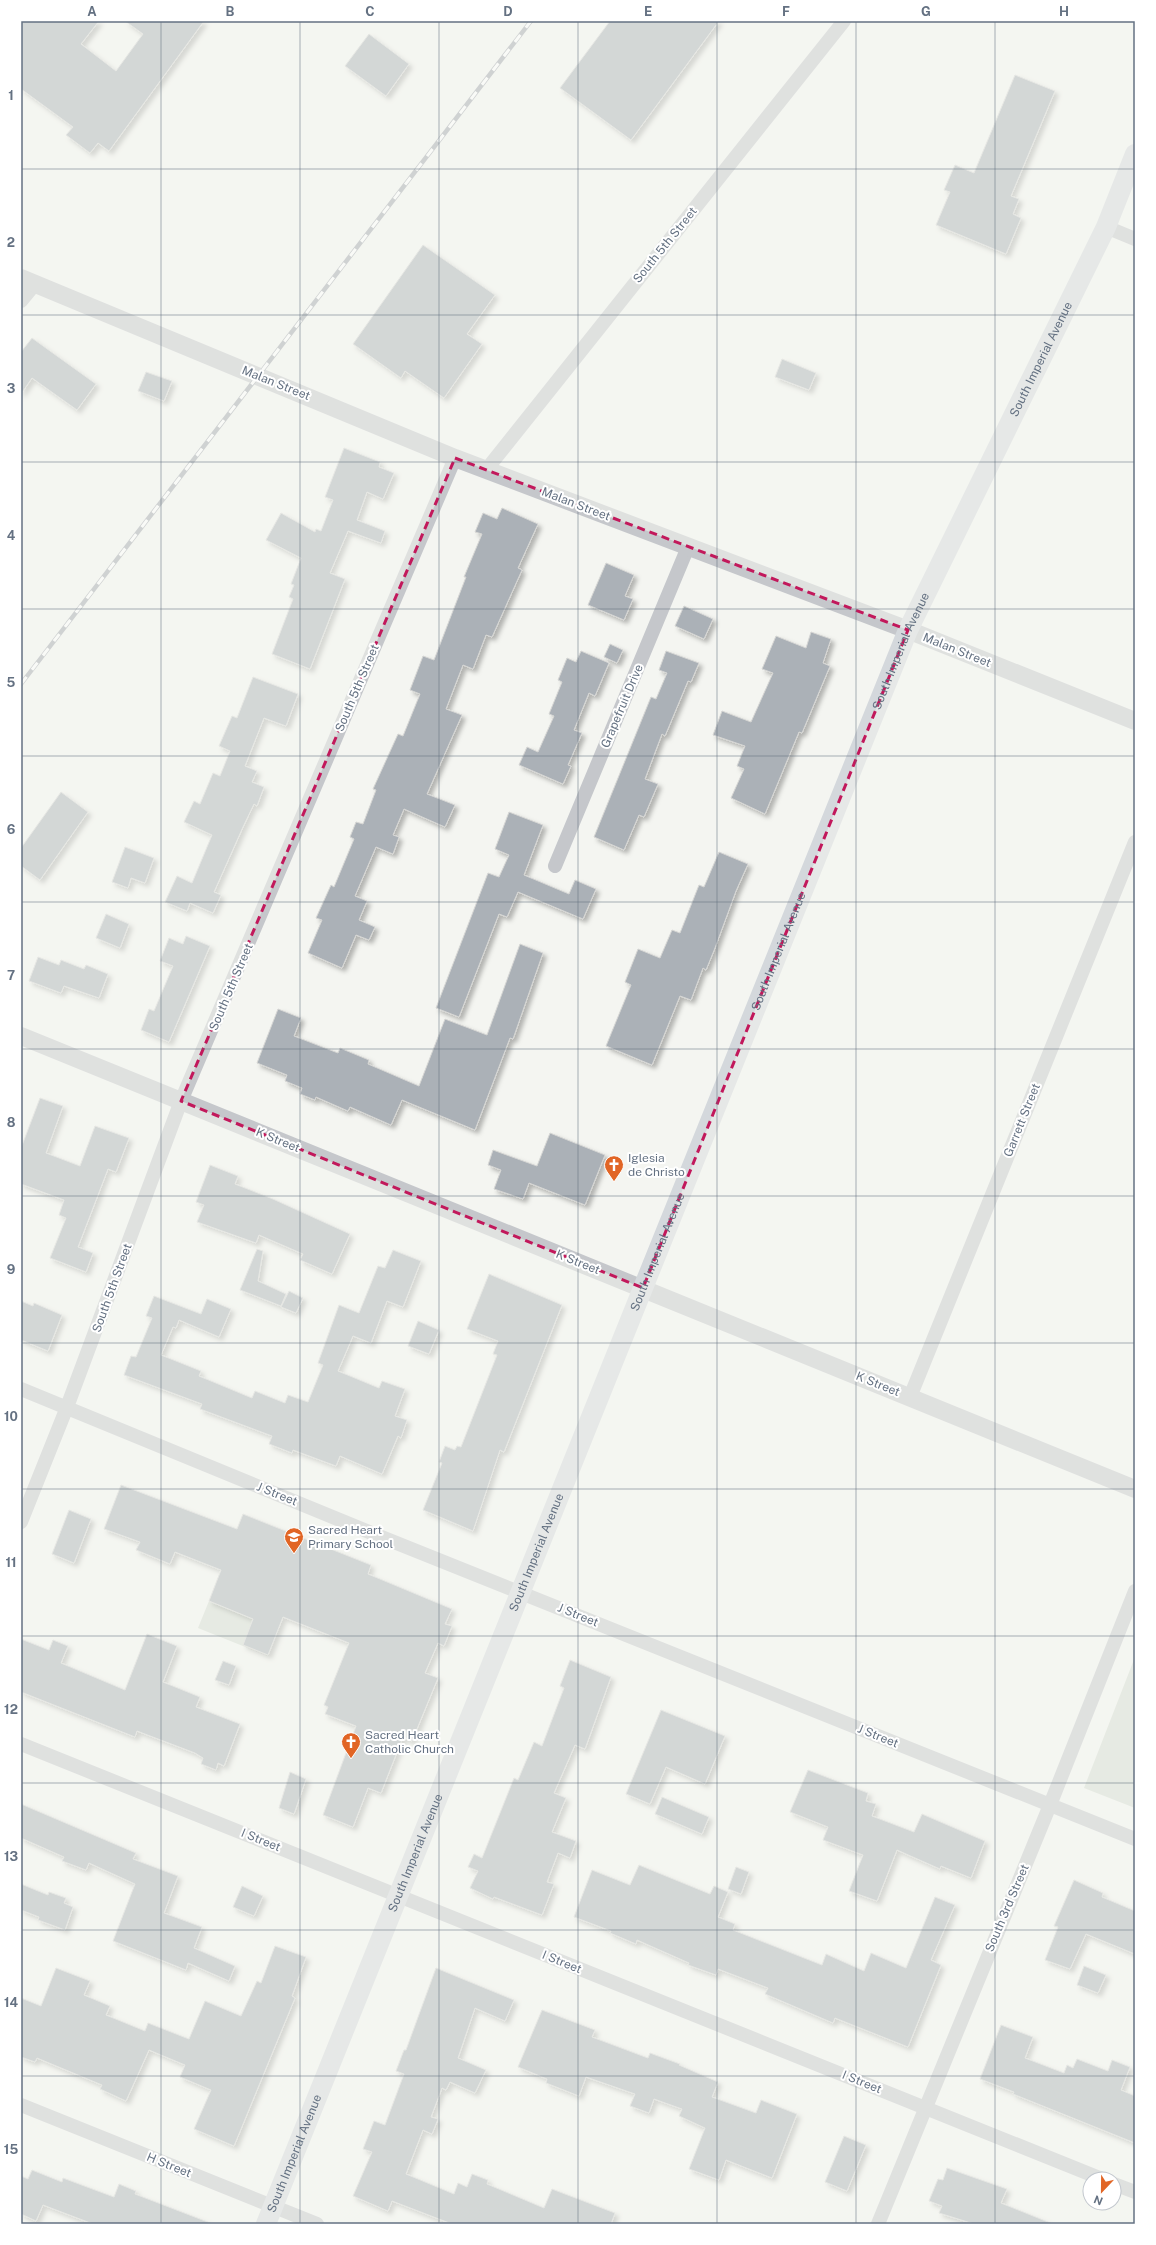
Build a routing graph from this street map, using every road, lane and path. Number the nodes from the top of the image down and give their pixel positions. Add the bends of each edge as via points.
1 (844, 21) edge
2 (1135, 154) edge
3 (1106, 227) junction
4 (1135, 239) edge
5 (28, 281) edge
6 (21, 301) edge
7 (455, 458) junction
8 (486, 470) junction
9 (688, 546) junction
10 (908, 630) junction
11 (1135, 721) edge
12 (1135, 842) edge
13 (555, 866) dead end
14 (22, 1038) edge
15 (182, 1101) junction
16 (643, 1288) junction
17 (21, 1389) edge
18 (910, 1397) junction
19 (67, 1407) junction
20 (1135, 1489) edge
21 (21, 1522) edge
22 (1135, 1591) edge
23 (521, 1592) junction
24 (21, 1744) edge
25 (1050, 1805) junction
26 (1135, 1839) edge
27 (398, 1896) junction
28 (21, 2105) edge
29 (925, 2108) junction
30 (1082, 2171) edge
31 (1122, 2187) edge
32 (1135, 2192) edge
33 (270, 2215) edge
34 (316, 2224) edge
35 (878, 2224) edge

1 - 8 street, South 5th Street
2 - 3 main road, South Imperial Avenue
3 - 4 street
3 - 10 main road, South Imperial Avenue
5 - 6 street
5 - 7 street, Malan Street
7 - 8 street, Malan Street
7 - 15 street, South 5th Street
8 - 9 street, Malan Street
9 - 10 street, Malan Street
9 - 13 street, Grapefruit Drive
10 - 11 street, Malan Street
10 - 16 main road, South Imperial Avenue
12 - 18 street, Garrett Street
14 - 15 street, K Street
15 - 16 street, K Street
15 - 19 street, South 5th Street
16 - 18 street, K Street
16 - 23 main road, South Imperial Avenue
17 - 19 street, J Street
18 - 20 street, K Street
19 - 21 street, South 5th Street
19 - 23 street, J Street
22 - 25 street, South 3rd Street
23 - 25 street, J Street
23 - 27 main road, South Imperial Avenue
24 - 27 street, I Street
25 - 26 street, J Street
25 - 29 street, South 3rd Street
27 - 29 street, I Street
27 - 33 main road, South Imperial Avenue
28 - 33 street, H Street
29 - 30 street, I Street
29 - 35 street, South 3rd Street
31 - 32 street
33 - 34 street, H Street

